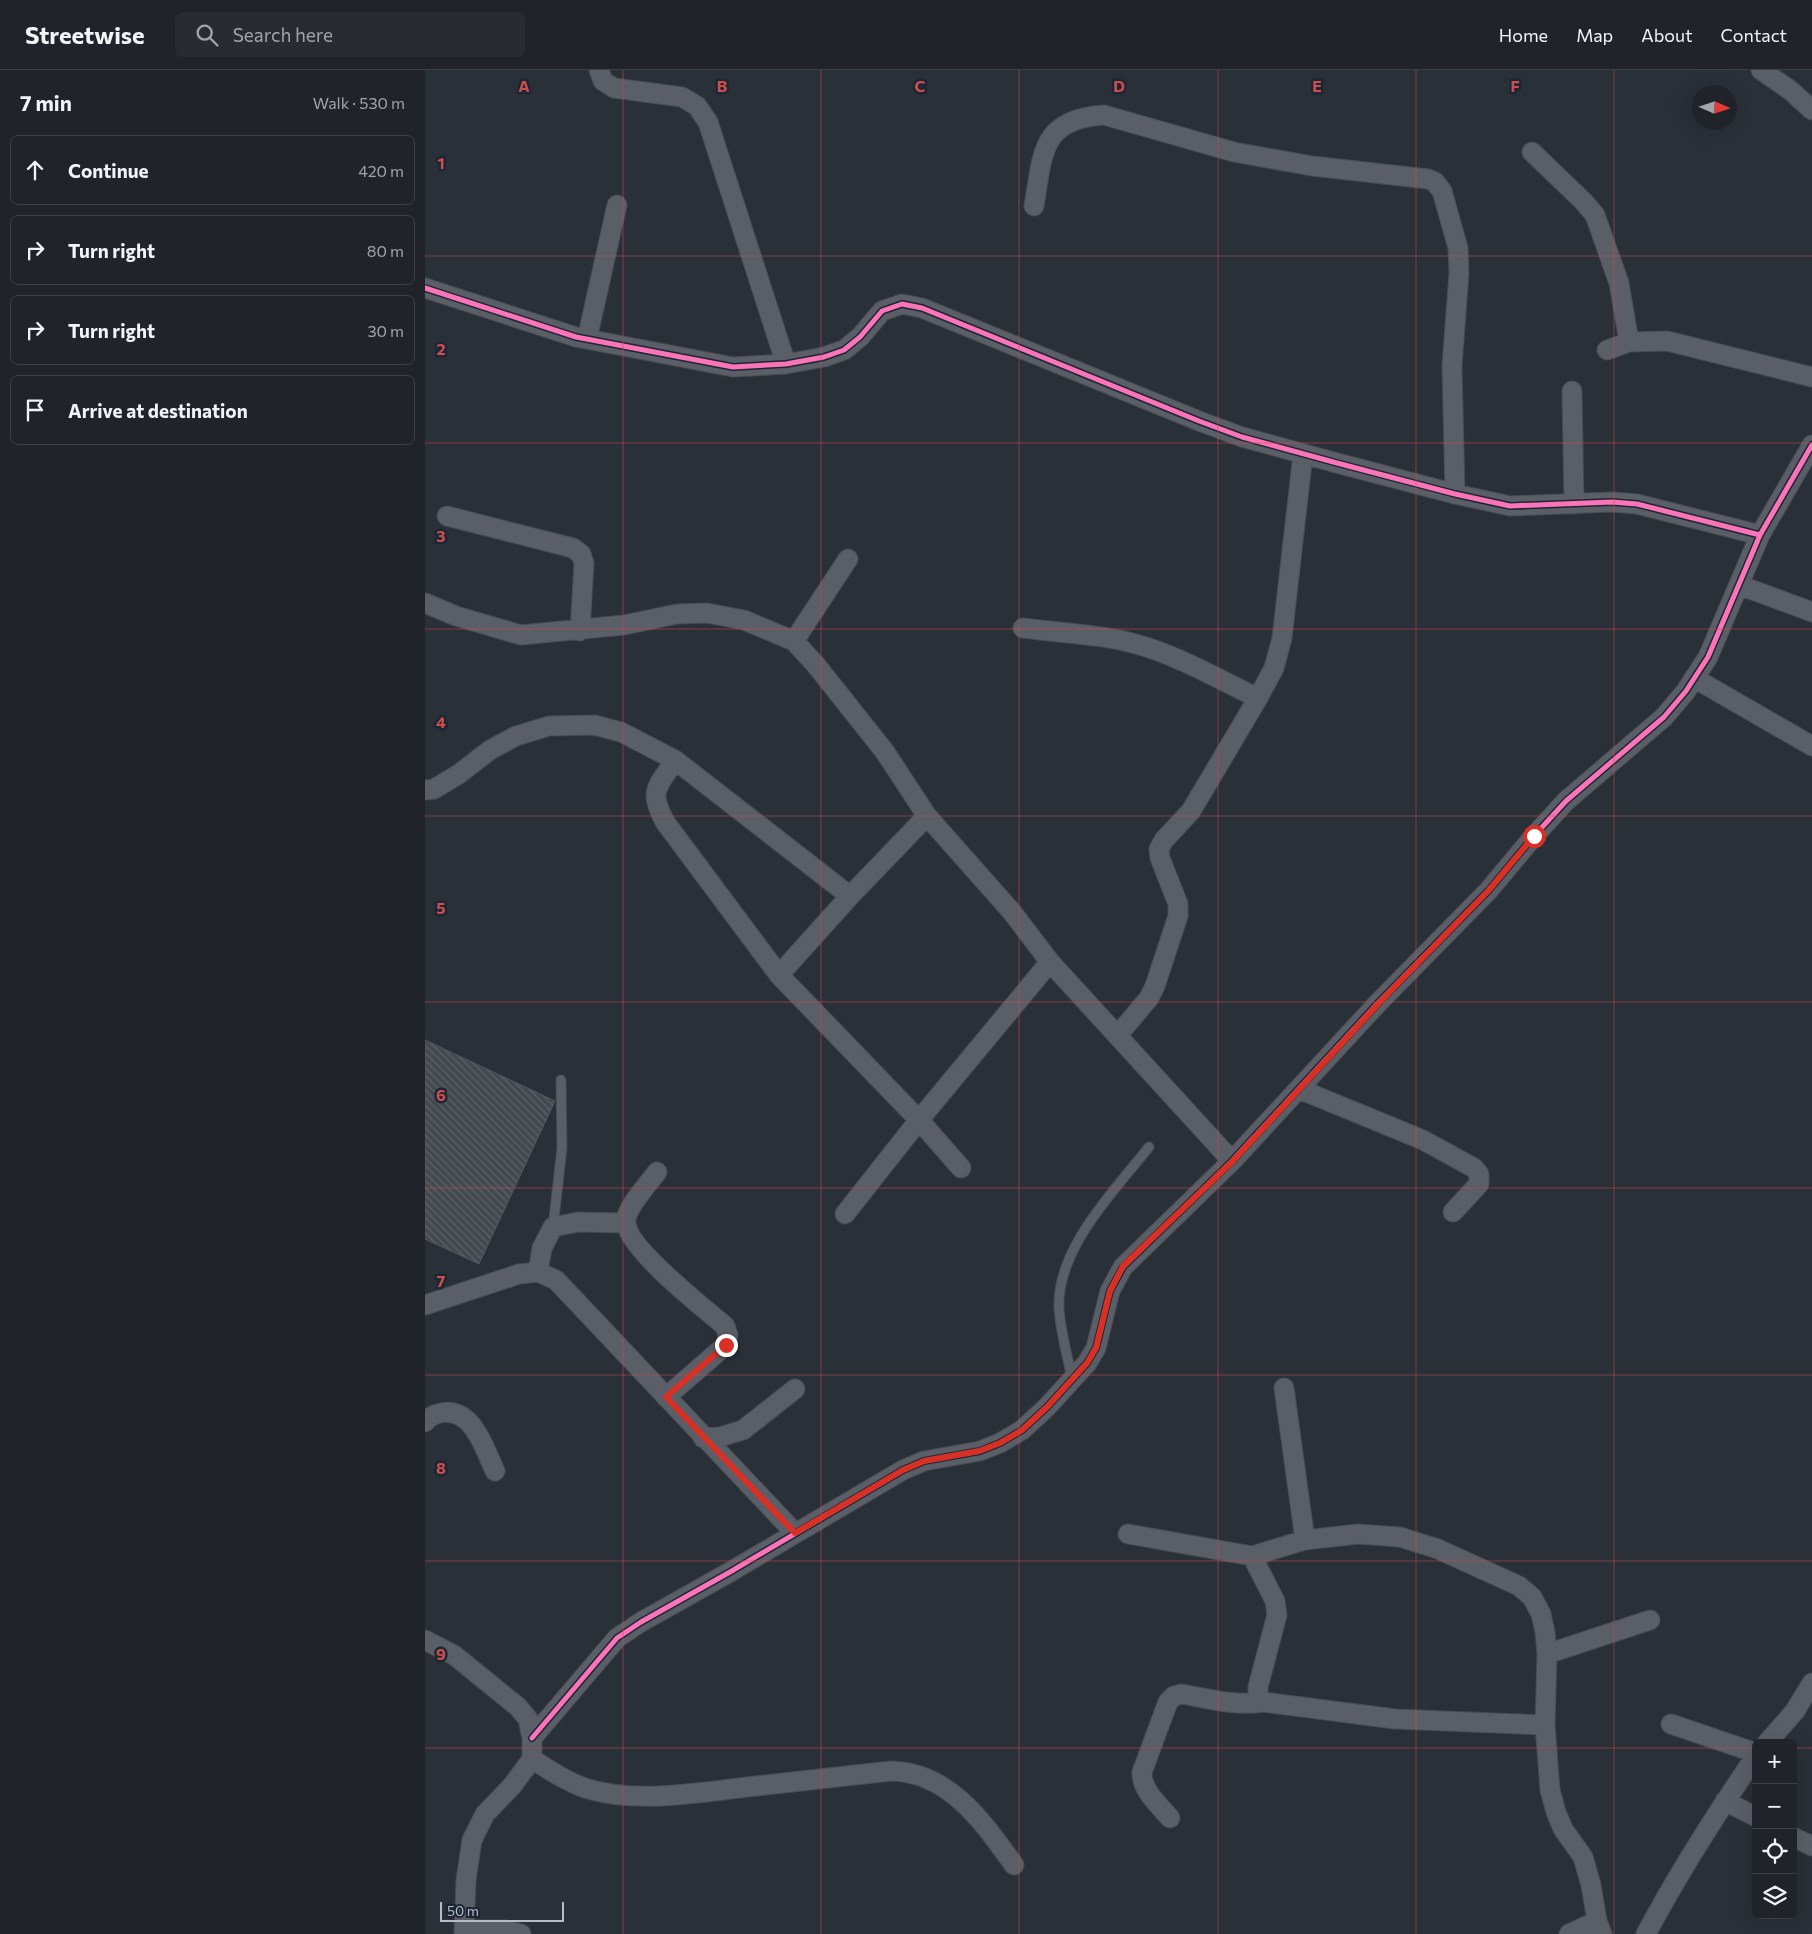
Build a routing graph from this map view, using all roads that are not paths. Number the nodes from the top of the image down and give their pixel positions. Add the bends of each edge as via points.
1 (599, 70) edge
2 (1761, 70) edge
3 (1812, 110) edge
4 (1532, 152) dead end
5 (617, 205) dead end
6 (1034, 206) dead end
7 (425, 288) edge
8 (587, 339) junction
9 (1629, 342) junction
10 (1607, 350) dead end
11 (786, 364) junction
12 (1812, 378) edge
13 (1572, 391) dead end
14 (1812, 445) edge
15 (1303, 454) junction
16 (1455, 494) junction
17 (1574, 504) junction
18 (447, 516) dead end
19 (1760, 535) junction
20 (848, 559) dead end
21 (1739, 585) junction
22 (425, 602) edge
23 (1812, 612) edge
24 (1023, 628) dead end
25 (580, 631) junction
26 (794, 641) junction
27 (1695, 678) junction
28 (1258, 698) junction
29 (1812, 746) edge
30 (675, 760) junction
31 (425, 790) edge
32 (927, 816) junction
33 (850, 896) junction
34 (1050, 962) junction
35 (779, 975) junction
36 (1118, 1035) junction
37 (561, 1080) dead end
38 (1299, 1089) junction
39 (919, 1120) junction
40 (1149, 1147) dead end
41 (1233, 1161) junction
42 (961, 1168) dead end
43 (657, 1172) dead end
44 (1453, 1212) dead end
45 (845, 1214) dead end
46 (625, 1223) junction
47 (553, 1227) junction
48 (538, 1272) junction
49 (425, 1305) edge
50 (1072, 1380) junction
51 (1284, 1388) dead end
52 (795, 1389) dead end
53 (666, 1397) junction
54 (425, 1422) edge
55 (703, 1438) junction
56 (495, 1470) dead end
57 (795, 1533) junction
58 (1129, 1534) dead end
59 (1305, 1540) junction
60 (1252, 1556) junction
61 (1650, 1620) dead end
62 (425, 1640) edge
63 (1547, 1654) junction
64 (1812, 1683) edge
65 (1263, 1702) junction
66 (1671, 1724) dead end
67 (1545, 1726) junction
68 (533, 1738) junction
69 (1770, 1739) edge
70 (1752, 1754) edge
71 (532, 1759) junction
72 (1752, 1761) edge
73 (1725, 1801) junction
74 (1752, 1815) edge
75 (1170, 1818) dead end
76 (1797, 1839) edge
77 (1812, 1846) edge
78 (1014, 1865) dead end
79 (1600, 1928) edge
80 (464, 1932) edge
81 (521, 1934) edge
82 (1569, 1934) edge
83 (1646, 1934) edge

1 - 11 street via 603,81 614,88 682,97 697,106 709,122
2 - 3 street
4 - 9 street via 1595,215 1619,283
5 - 8 street
6 - 16 street via 1042,160 1050,139 1071,120 1104,115 1233,152 1435,182 1442,191 1458,248 1452,366
7 - 8 street
8 - 11 street via 733,367
9 - 10 street
9 - 12 street via 1667,341
11 - 15 street via 844,350 861,337 882,311 902,304 922,308 1199,421
13 - 17 street
14 - 19 street
15 - 16 street
15 - 28 street via 1282,638 1274,668
16 - 17 street via 1510,506
17 - 19 street via 1637,504
18 - 25 street via 573,548 581,554 584,563
19 - 21 street
20 - 26 street
21 - 23 street
21 - 27 street via 1708,657
22 - 25 street via 456,616 521,635
24 - 28 street via 1137,644
25 - 26 street via 677,614 707,613 744,620
26 - 32 street via 885,752
27 - 29 street
27 - 38 street via 1664,717 1566,801 1489,890
28 - 36 street via 1191,811 1159,849 1178,904 1178,916 1149,998
30 - 31 street via 621,732 594,725 549,726 516,736 434,789
30 - 33 street
30 - 35 street via 657,788 657,808
32 - 33 street
32 - 34 street via 1012,912
33 - 35 street
34 - 36 street
34 - 39 street
35 - 39 street
36 - 41 street
37 - 47 lane via 562,1148
38 - 41 street
38 - 44 street via 1423,1140 1473,1168 1479,1174 1479,1184
39 - 42 street
39 - 45 street
40 - 50 lane via 1089,1222 1071,1252 1059,1306
41 - 50 street via 1123,1266 1110,1291 1096,1348
43 - 46 street via 627,1214
46 - 47 street via 578,1222
46 - 53 street via 628,1232 665,1276 725,1326 728,1335 726,1345
47 - 48 street via 542,1248
48 - 49 street via 519,1274
48 - 53 street via 557,1280
50 - 57 street via 1022,1430 1000,1443 979,1451 924,1461 903,1470
51 - 59 street
52 - 55 street via 743,1430 721,1437
53 - 55 street
54 - 56 street via 437,1413 464,1417 477,1434
55 - 57 street
57 - 68 street via 617,1638
58 - 60 street
59 - 60 street
59 - 63 street via 1358,1534 1400,1537 1439,1549 1519,1586 1533,1597 1541,1614
60 - 65 street via 1275,1601 1277,1615 1258,1687 1258,1695
61 - 63 street
62 - 68 street via 454,1655 518,1707 528,1719
63 - 67 street
64 - 69 street
65 - 67 street via 1395,1719
65 - 75 street via 1233,1704 1181,1694 1168,1702 1141,1779
66 - 70 street
67 - 79 street via 1550,1790 1563,1829 1583,1857
68 - 71 street
71 - 78 street via 585,1788 636,1796 686,1795 891,1770 914,1772 927,1777 968,1806
71 - 80 street via 485,1814 472,1840 465,1880
72 - 73 street
73 - 74 street
73 - 83 street
76 - 77 street
79 - 82 street
80 - 81 street via 505,1930

